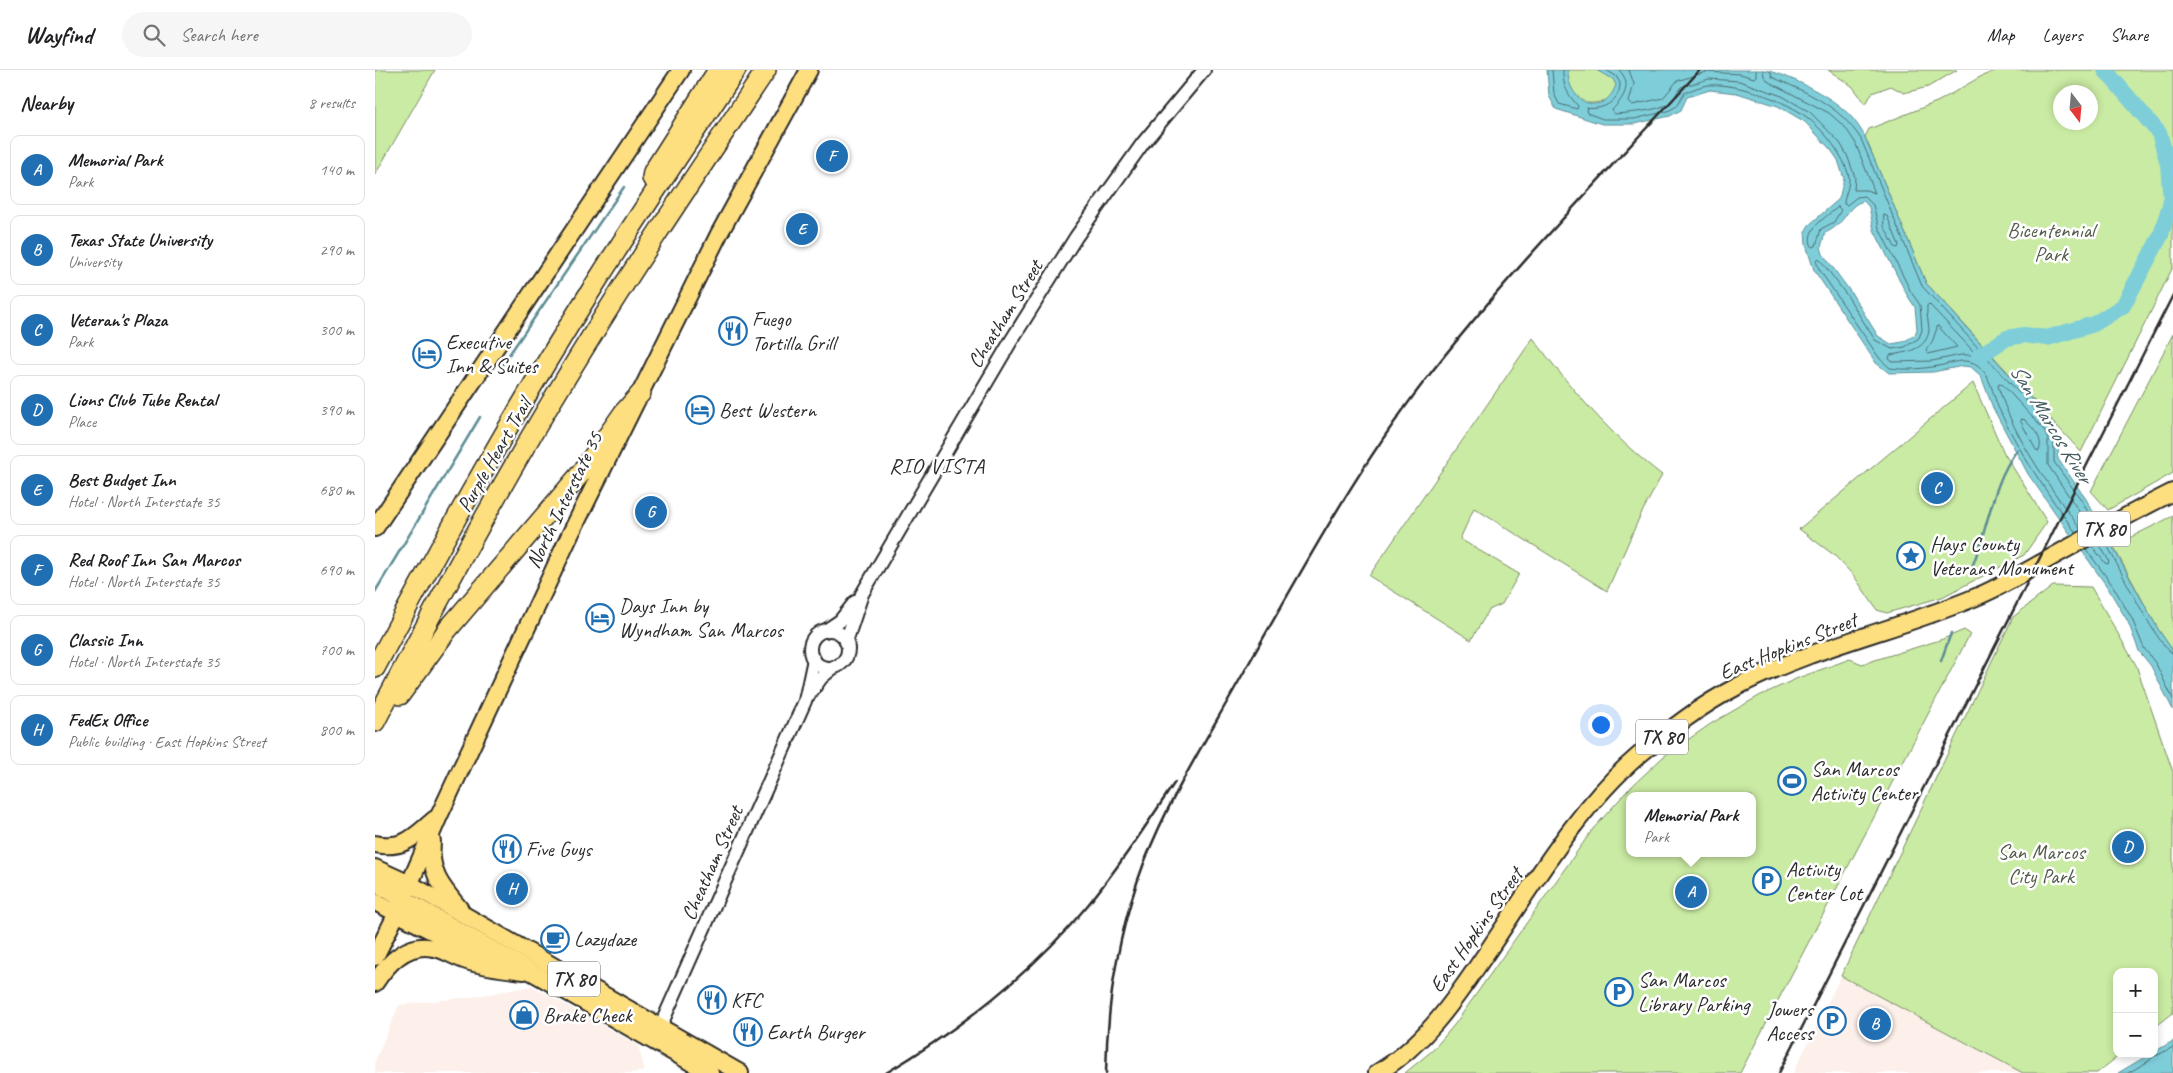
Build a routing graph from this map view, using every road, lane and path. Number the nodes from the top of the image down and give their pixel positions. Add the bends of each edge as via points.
1 (681, 70) edge
2 (718, 70) edge
3 (737, 70) edge
4 (766, 70) edge
5 (809, 70) edge
6 (1204, 70) edge
7 (648, 204) junction
8 (641, 393) junction
9 (2173, 492) edge
10 (375, 528) edge
11 (862, 594) junction
12 (825, 631) junction
13 (846, 642) junction
14 (814, 659) junction
15 (834, 667) junction
16 (375, 668) edge
17 (805, 701) junction
18 (375, 722) edge
19 (375, 728) edge
20 (436, 822) junction
21 (375, 844) edge
22 (375, 868) edge
23 (375, 883) edge
24 (403, 899) junction
25 (375, 902) edge
26 (468, 919) junction
27 (504, 956) junction
28 (375, 957) edge
29 (532, 972) junction
30 (375, 983) edge
31 (617, 1003) junction
32 (657, 1034) junction
33 (710, 1073) edge
34 (739, 1073) edge
35 (1377, 1073) edge

1 - 10 main road
2 - 7 highway via 653,172
3 - 7 highway, Purple Heart Trail
4 - 18 highway, Purple Heart Trail via 563,382 460,560
5 - 8 main road, North Interstate 35 via 723,228
6 - 11 street, Cheatham Street via 1143,143 1076,237
7 - 16 highway, Purple Heart Trail via 596,282 495,449
8 - 19 highway via 582,472 448,629
8 - 20 main road, North Interstate 35
9 - 35 main road, East Hopkins Street / TX 80 via 1988,592 1760,676 1702,706 1636,758 1584,813 1444,1013 1414,1046
11 - 12 street, Cheatham Street via 840,621
11 - 13 street, Cheatham Street
12 - 13 street via 840,634
12 - 14 street via 812,642
13 - 15 street via 846,657
14 - 15 street via 823,667
14 - 17 street, Cheatham Street
15 - 17 street, Cheatham Street via 821,678
17 - 32 street, Cheatham Street
20 - 21 main road via 403,844
20 - 24 main road, North Interstate 35
20 - 26 main road via 431,852 436,877 441,888
22 - 24 main road, TX 80
23 - 24 main road, TX 80
24 - 25 main road
24 - 26 main road, TX 80
24 - 27 main road via 475,952
24 - 28 main road, North Interstate 35
26 - 31 main road, TX 80
27 - 29 main road, TX 80
27 - 31 main road via 539,967 591,997
29 - 30 main road via 483,966 438,948 423,947 397,956
29 - 32 main road, TX 80
31 - 32 main road, TX 80
32 - 33 main road, TX 80
32 - 34 main road, TX 80

